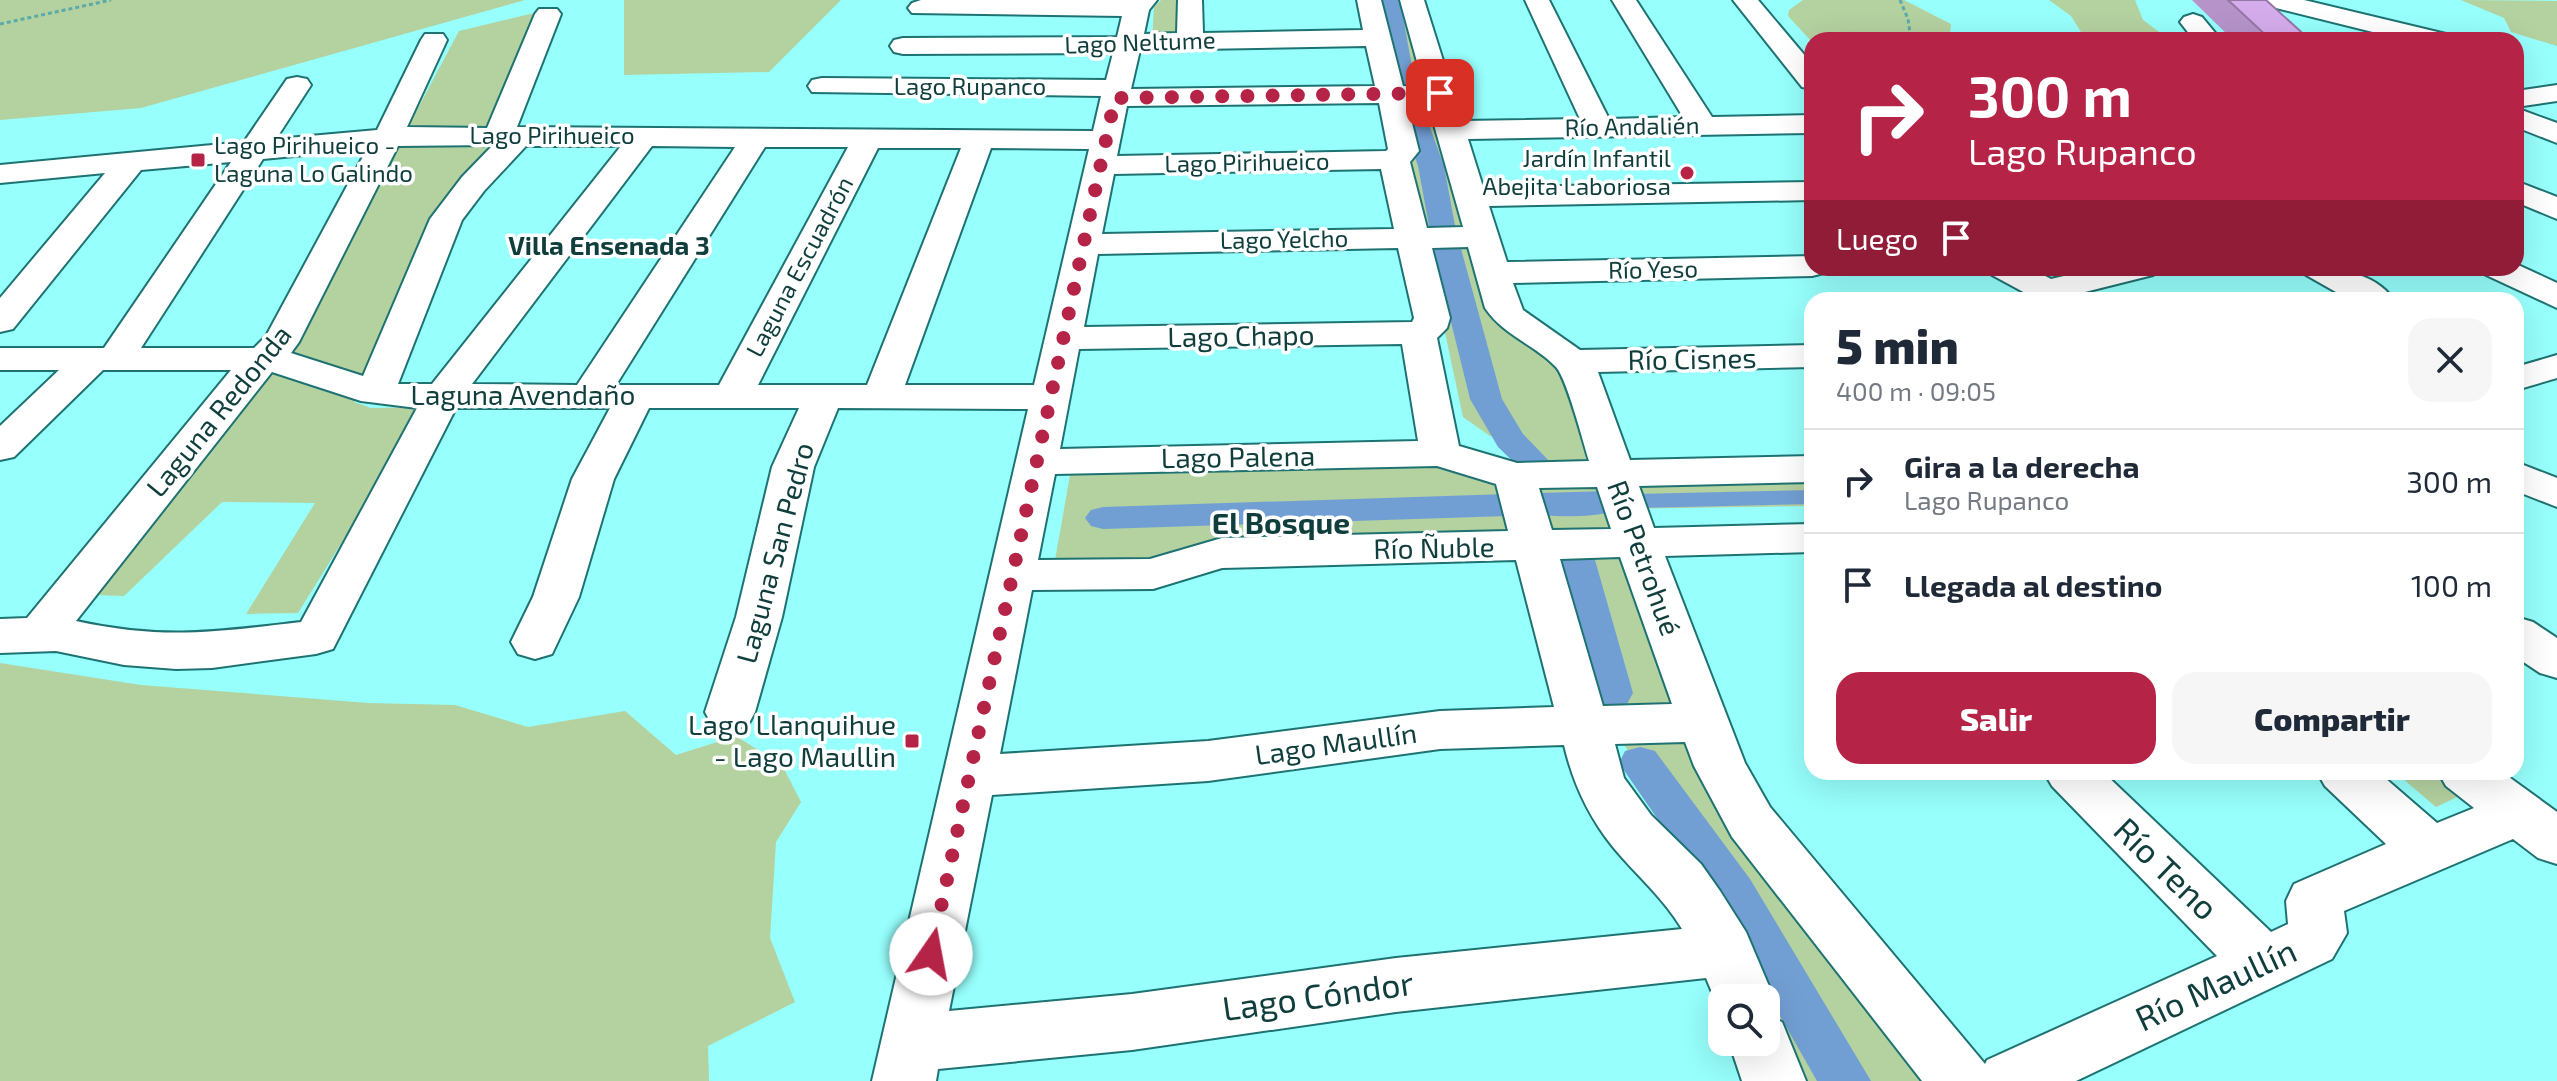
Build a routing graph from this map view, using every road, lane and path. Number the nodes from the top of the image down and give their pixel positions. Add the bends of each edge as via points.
1 (111, 0) edge
2 (1190, 0) edge
3 (1369, 0) edge
4 (1412, 0) edge
5 (1537, 0) edge
6 (1624, 0) edge
7 (1900, 0) edge
8 (2273, 0) edge
9 (1141, 4) edge
10 (1755, 4) edge
11 (921, 8) dead end
12 (548, 14) dead end
13 (0, 24) edge
14 (1910, 32) edge
15 (2404, 32) edge
16 (1377, 38) junction
17 (434, 40) dead end
18 (1190, 41) junction
19 (1128, 44) junction
20 (903, 46) dead end
21 (1804, 70) edge
22 (297, 85) dead end
23 (822, 86) dead end
24 (1116, 93) junction
25 (1440, 93) junction
26 (2557, 93) edge
27 (1390, 94) junction
28 (2524, 98) edge
29 (2524, 120) edge
30 (1804, 124) edge
31 (1703, 126) junction
32 (1599, 128) junction
33 (1451, 130) junction
34 (2557, 134) edge
35 (509, 135) junction
36 (645, 136) junction
37 (388, 137) junction
38 (756, 137) junction
39 (868, 138) junction
40 (979, 139) junction
41 (255, 149) junction
42 (1103, 152) junction
43 (1394, 160) junction
44 (132, 161) junction
45 (0, 174) edge
46 (1804, 191) edge
47 (2524, 194) edge
48 (1472, 197) junction
49 (2557, 209) edge
50 (1413, 238) junction
51 (1084, 244) junction
52 (1489, 255) junction
53 (1804, 266) edge
54 (2019, 276) edge
55 (2116, 276) edge
56 (2332, 276) edge
57 (2514, 276) edge
58 (2048, 292) edge
59 (2067, 292) edge
60 (2362, 292) edge
61 (2557, 297) edge
62 (0, 321) edge
63 (1418, 333) junction
64 (1064, 338) junction
65 (1804, 356) edge
66 (0, 359) edge
67 (265, 359) junction
68 (103, 360) junction
69 (1572, 361) junction
70 (2557, 366) edge
71 (2524, 376) edge
72 (375, 393) junction
73 (733, 395) junction
74 (824, 395) junction
75 (882, 395) junction
76 (589, 396) junction
77 (636, 396) junction
78 (442, 397) junction
79 (1052, 397) junction
80 (0, 448) edge
81 (1440, 453) junction
82 (1037, 462) junction
83 (1804, 469) edge
84 (1614, 475) junction
85 (1515, 476) junction
86 (1804, 538) edge
87 (1637, 542) junction
88 (1533, 546) junction
89 (1012, 575) junction
90 (20, 635) edge
91 (2524, 639) edge
92 (535, 642) dead end
93 (2557, 661) edge
94 (730, 712) dead end
95 (1704, 722) junction
96 (1582, 724) junction
97 (969, 776) junction
98 (2078, 780) edge
99 (2352, 780) edge
100 (2475, 780) edge
101 (2537, 827) edge
102 (2430, 850) junction
103 (2264, 964) junction
104 (1734, 974) edge
105 (1765, 1056) edge
106 (908, 1062) edge
107 (1774, 1081) edge
108 (1961, 1081) edge
109 (2009, 1081) edge

1 - 13 path
2 - 18 street
3 - 16 street
4 - 25 street
5 - 32 street
6 - 31 street
7 - 14 path
8 - 15 street
9 - 11 street
9 - 19 street
10 - 21 street
12 - 35 street
16 - 18 street, Lago Neltume
16 - 27 street
17 - 37 street, Laguna Redonda
18 - 19 street, Lago Neltume
19 - 20 street, Lago Neltume
19 - 24 street
22 - 41 street
23 - 24 street, Lago Rupanco
24 - 27 street, Lago Rupanco
24 - 42 street
25 - 27 street, Lago Rupanco
25 - 33 street
26 - 28 street
27 - 43 street via 1404,151
29 - 34 street
30 - 31 street, Río Andalién
31 - 32 street, Río Andalién
32 - 33 street, Río Andalién
33 - 48 street
35 - 36 street, Lago Pirihueico
35 - 37 street, Lago Pirihueico
35 - 72 street via 446,219
36 - 38 street, Lago Pirihueico
36 - 78 street
37 - 41 street, Lago Pirihueico
37 - 67 street, Laguna Redonda via 281,342
38 - 39 street, Lago Pirihueico
38 - 76 street
39 - 40 street, Lago Pirihueico
39 - 73 street, Laguna Escuadrón
40 - 42 street, Lago Pirihueico
40 - 75 street
41 - 44 street, Lago Pirihueico
41 - 68 street
42 - 43 street, Lago Pirihueico
42 - 51 street
43 - 50 street
44 - 45 street, Lago Pirihueico
44 - 62 street
46 - 48 street
47 - 49 street
48 - 52 street
50 - 51 street, Lago Yelcho
50 - 52 street, Lago Yelcho
50 - 63 street via 1432,318 1429,328
51 - 64 street
52 - 53 street, Río Yeso
52 - 69 street via 1506,313
54 - 58 street
55 - 59 street
56 - 60 street
57 - 61 street
63 - 64 street, Lago Chapo
63 - 81 street
64 - 79 street
65 - 69 street, Río Cisnes
66 - 68 street, Laguna Avendaño
67 - 68 street, Laguna Avendaño
67 - 72 street, Laguna Avendaño
67 - 90 street, Laguna Redonda
68 - 80 street
69 - 84 street, Río Petrohué
70 - 71 street
72 - 78 street, Laguna Avendaño
73 - 74 street, Laguna Avendaño
73 - 77 street, Laguna Avendaño
74 - 75 street, Laguna Avendaño
74 - 94 street, Laguna San Pedro via 793,467 759,617
75 - 79 street, Laguna Avendaño
76 - 77 street, Laguna Avendaño
76 - 78 street, Laguna Avendaño
77 - 92 street via 593,479 556,597
78 - 90 street via 316,637 175,652 122,649 73,636
79 - 82 street
81 - 82 street, Lago Palena
81 - 85 street
82 - 89 street
83 - 84 street
84 - 85 street
84 - 87 street, Río Petrohué
85 - 88 street
86 - 87 street, Río Ñuble
87 - 88 street, Río Ñuble
87 - 95 street, Río Petrohué
88 - 89 street, Río Ñuble via 1222,553 1153,574
88 - 96 street
89 - 97 street
91 - 93 street
95 - 96 street, Lago Maullín
95 - 108 street, Río Petrohué via 1727,782 1751,822
96 - 97 street, Lago Maullín via 1440,730 1208,761
96 - 104 street via 1611,803 1681,881
97 - 106 street
98 - 103 street, Río Teno
99 - 102 street
100 - 101 street
101 - 102 street, Río Maullín
102 - 103 street, Río Maullín via 2324,894 2314,901 2318,933
103 - 109 street, Río Maullín
104 - 106 street, Lago Cóndor via 1396,985 1132,1022
105 - 107 street

